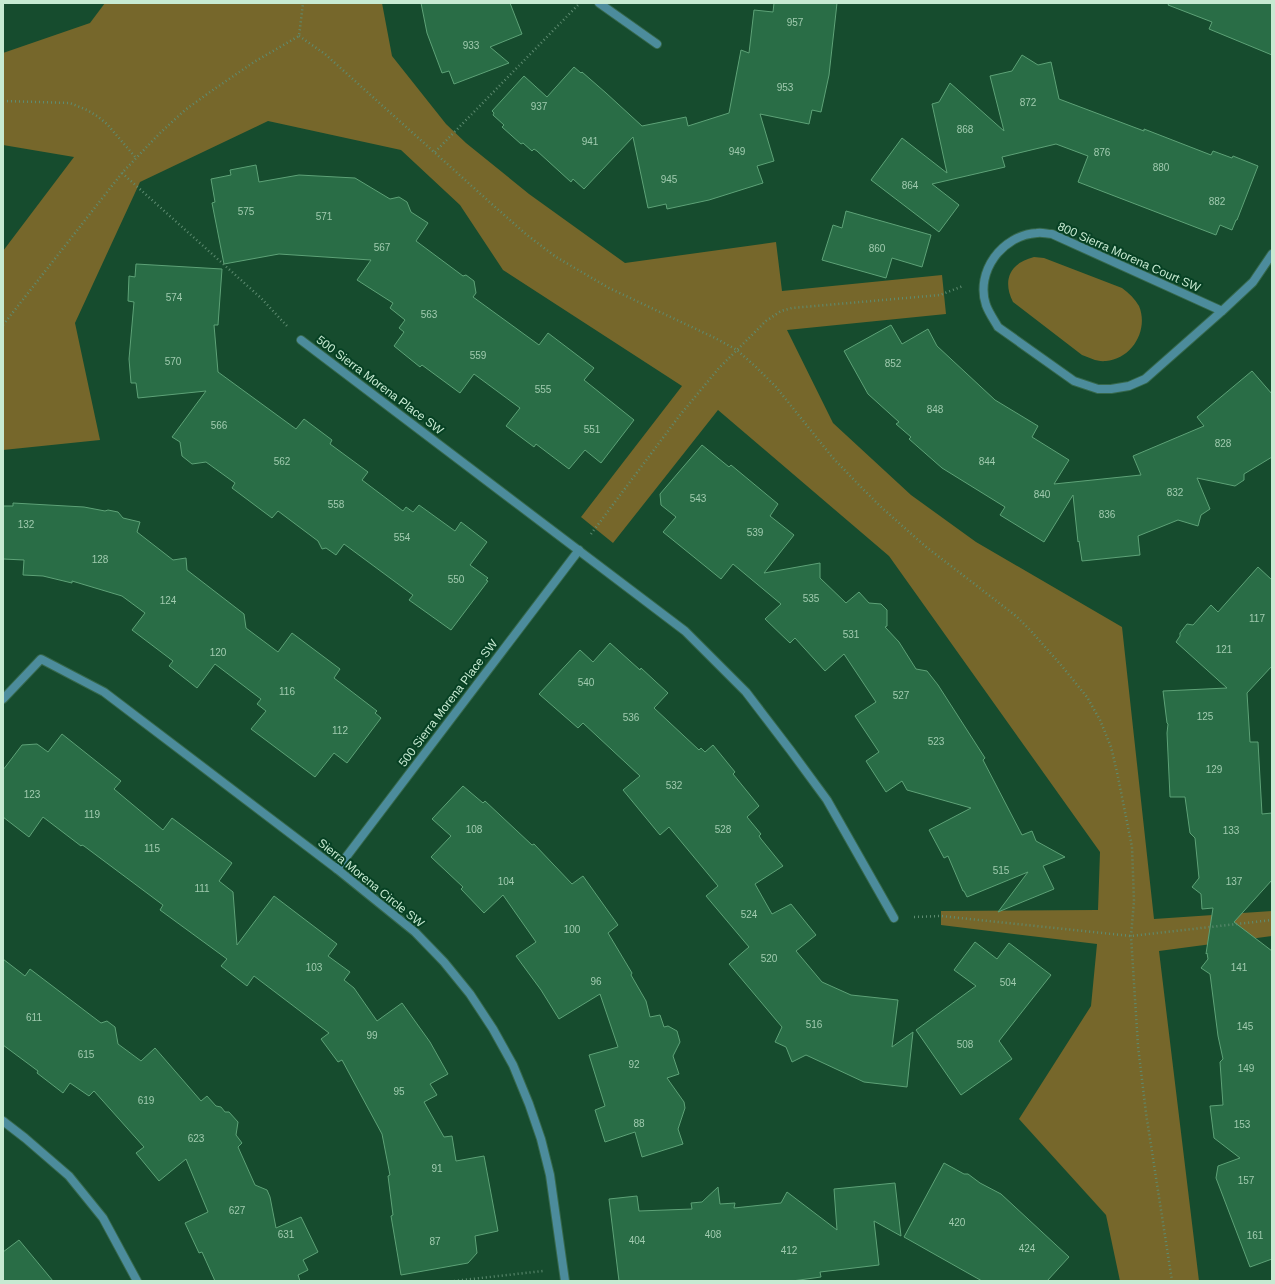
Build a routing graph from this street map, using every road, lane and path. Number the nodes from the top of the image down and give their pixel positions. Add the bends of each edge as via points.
1 (303, 3) edge
2 (579, 3) edge
3 (599, 3) edge
4 (299, 36) junction
5 (657, 44) dead end
6 (3, 101) edge
7 (435, 152) junction
8 (136, 158) junction
9 (122, 173) junction
10 (1272, 254) edge
11 (984, 279) junction
12 (1222, 311) junction
13 (3, 326) edge
14 (301, 340) joint
15 (737, 350) junction
16 (578, 550) junction
17 (3, 699) edge
18 (337, 869) junction
19 (894, 918) joint
20 (1272, 920) edge
21 (1131, 936) junction
22 (3, 1121) edge
23 (563, 1267) junction
24 (137, 1281) edge
25 (454, 1281) edge
26 (565, 1281) edge
27 (1172, 1281) edge

1 - 4 path
2 - 7 path
3 - 5 street
4 - 7 path via 325,54
4 - 8 path via 254,62 185,110
6 - 8 path via 70,104 87,110 107,124
7 - 15 path via 527,235 556,257 608,288
8 - 9 path
9 - 13 path
9 - 14 path via 260,298
10 - 12 street, 800 Sierra Morena Court SW via 1253,282
11 - 12 street, 800 Sierra Morena Court SW via 989,265 1008,242 1037,233 1052,234
11 - 12 street, 800 Sierra Morena Court SW via 986,305 998,327 1074,381 1098,389 1129,386 1145,379
11 - 15 path via 940,295 781,311 766,320
14 - 16 street, 500 Sierra Morena Place SW
15 - 16 path via 680,415
15 - 21 path via 776,387 833,458 880,506 925,546 1016,616 1061,665 1086,697 1100,720 1118,772 1132,847 1134,901
16 - 18 street, 500 Sierra Morena Place SW
16 - 19 street, 500 Sierra Morena Place SW via 685,631 746,692 827,800
17 - 18 street, Sierra Morena Circle SW via 41,659 104,692
18 - 23 street, Sierra Morena Circle SW via 415,932 470,994 493,1029 513,1065 541,1139 550,1175
19 - 21 path via 941,916
20 - 21 path
21 - 27 path via 1138,1046 1145,1106
22 - 24 street via 69,1176 103,1218
23 - 25 path
23 - 26 street, Sierra Morena Circle SW

